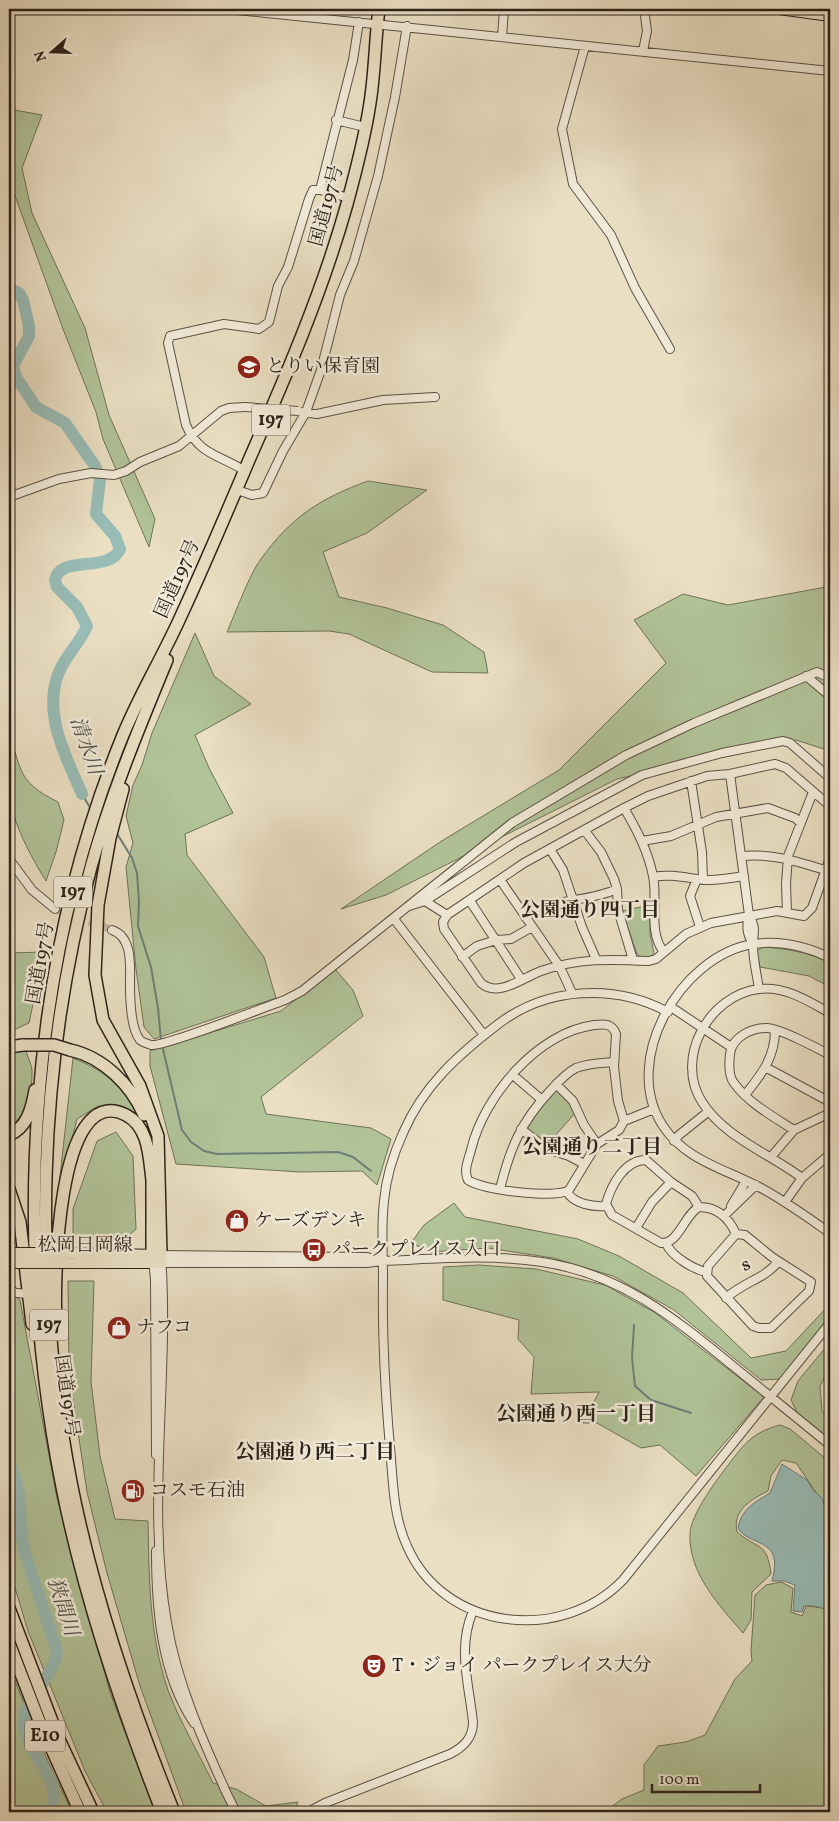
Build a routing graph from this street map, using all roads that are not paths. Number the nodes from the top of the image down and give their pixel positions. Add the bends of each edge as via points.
1 (230, 9) edge
2 (379, 9) edge
3 (384, 9) edge
4 (504, 9) edge
5 (644, 9) edge
6 (779, 9) edge
7 (830, 16) edge
8 (360, 22) junction
9 (380, 24) junction
10 (407, 26) junction
11 (502, 37) junction
12 (584, 46) junction
13 (643, 51) junction
14 (830, 71) edge
15 (336, 120) junction
16 (365, 127) junction
17 (320, 190) junction
18 (349, 198) junction
19 (670, 349) dead end
20 (435, 397) dead end
21 (302, 412) junction
22 (191, 436) junction
23 (245, 471) junction
24 (240, 491) junction
25 (9, 497) edge
26 (806, 676) junction
27 (830, 678) edge
28 (830, 696) edge
29 (148, 706) junction
30 (730, 774) junction
31 (830, 778) edge
32 (691, 781) junction
33 (813, 792) junction
34 (830, 806) edge
35 (624, 808) junction
36 (736, 814) junction
37 (801, 822) junction
38 (697, 826) junction
39 (585, 831) junction
40 (642, 841) junction
41 (550, 850) junction
42 (741, 856) junction
43 (788, 858) junction
44 (830, 858) edge
45 (9, 859) edge
46 (825, 870) junction
47 (744, 876) junction
48 (653, 877) junction
49 (700, 879) junction
50 (501, 881) junction
51 (617, 889) junction
52 (574, 900) junction
53 (424, 901) junction
54 (470, 901) junction
55 (405, 908) junction
56 (55, 909) tunnel mouth
57 (787, 912) junction
58 (447, 915) junction
59 (749, 915) junction
60 (525, 917) junction
61 (394, 919) junction
62 (532, 927) junction
63 (700, 927) junction
64 (112, 930) tunnel mouth
65 (496, 940) junction
66 (62, 941) junction
67 (753, 944) junction
68 (663, 951) junction
69 (462, 956) junction
70 (830, 958) edge
71 (596, 959) junction
72 (633, 960) junction
73 (559, 966) junction
74 (521, 979) junction
75 (759, 989) junction
76 (572, 993) junction
77 (669, 1009) junction
78 (830, 1012) edge
79 (703, 1028) junction
80 (775, 1030) junction
81 (484, 1035) junction
82 (9, 1042) edge
83 (23, 1042) junction
84 (69, 1046) junction
85 (9, 1047) edge
86 (731, 1047) junction
87 (830, 1055) edge
88 (614, 1062) junction
89 (767, 1068) junction
90 (513, 1075) junction
91 (556, 1084) junction
92 (745, 1095) junction
93 (144, 1096) junction
94 (542, 1100) junction
95 (830, 1102) edge
96 (654, 1109) junction
97 (709, 1111) junction
98 (830, 1113) edge
99 (624, 1121) junction
100 (521, 1129) junction
101 (794, 1130) junction
102 (9, 1135) edge
103 (674, 1141) junction
104 (598, 1144) junction
105 (830, 1154) edge
106 (771, 1157) junction
107 (584, 1164) junction
108 (802, 1178) junction
109 (152, 1180) junction
110 (746, 1181) junction
111 (671, 1182) junction
112 (756, 1186) junction
113 (500, 1189) junction
114 (9, 1190) edge
115 (567, 1192) junction
116 (785, 1202) junction
117 (606, 1206) junction
118 (699, 1207) junction
119 (724, 1216) junction
120 (636, 1228) junction
121 (830, 1233) edge
122 (736, 1234) junction
123 (666, 1243) junction
124 (9, 1253) edge
125 (68, 1258) junction
126 (157, 1259) junction
127 (382, 1261) junction
128 (778, 1262) junction
129 (9, 1263) edge
130 (706, 1272) junction
131 (16, 1291) edge
132 (726, 1298) junction
133 (830, 1323) edge
134 (46, 1394) junction
135 (771, 1397) junction
136 (830, 1445) edge
137 (74, 1493) junction
138 (9, 1608) edge
139 (473, 1611) junction
140 (9, 1643) edge
141 (19, 1656) junction
142 (86, 1810) edge
143 (162, 1812) edge
144 (174, 1812) edge
145 (236, 1812) edge
146 (308, 1812) edge

1 - 8 street
2 - 9 highway, 国道197号 / 197
3 - 9 highway, 国道197号 / 197
4 - 11 street
5 - 13 street via 647,31
6 - 7 main road
8 - 9 street
8 - 15 street
9 - 10 street
9 - 16 highway, 国道197号 / 197
9 - 24 highway, 国道197号 / 197 via 376,102 344,230 305,342
10 - 11 street
10 - 21 street via 396,97 378,176 354,261 340,295 321,370
11 - 12 street
12 - 13 street
12 - 19 street via 562,129 573,184 611,235 635,288
13 - 14 street
15 - 16 street
15 - 17 street
16 - 18 highway, 国道197号 / 197
17 - 18 street
17 - 22 street via 313,190 308,198 288,267 278,286 270,322 259,329 224,324 170,336 168,343
18 - 23 highway, 国道197号 / 197 via 322,286
20 - 21 street via 383,400 317,414
21 - 22 street, bridge via 229,408 203,423
21 - 24 street via 263,493 252,495
22 - 23 street via 209,454
22 - 25 street via 179,446 126,471 59,479
23 - 66 highway, 国道197号 / 197 via 181,616 130,718 82,858
24 - 29 highway, 国道197号 / 197
26 - 27 street via 816,672
26 - 28 street
26 - 55 street via 626,755 512,823
29 - 93 highway via 108,847 98,905 95,975 103,1020
29 - 137 highway, 国道197号 / 197 via 123,766 92,866 66,980 51,1085 45,1218 47,1300 57,1398
30 - 32 street
30 - 33 street via 775,764 786,768
30 - 36 street
31 - 53 street via 790,743 783,741 672,765 642,775 516,842
32 - 35 street
32 - 38 street
33 - 34 street
33 - 37 street
35 - 39 street
35 - 40 street
36 - 37 street via 768,808
36 - 38 street via 716,817
36 - 42 street
37 - 43 street
38 - 40 street via 671,836
38 - 49 street
39 - 41 street
39 - 51 street via 601,852
40 - 48 street
41 - 50 street via 524,863
41 - 52 street via 564,870
42 - 43 street via 762,854
42 - 47 street
43 - 46 street
43 - 57 street
44 - 46 street
45 - 56 street via 32,890
46 - 57 street via 810,912 798,916
47 - 49 street
47 - 59 street
48 - 49 street via 674,875
48 - 68 street via 655,936
49 - 63 street via 690,896
50 - 54 street
50 - 60 street
51 - 52 street via 597,897
51 - 72 street via 618,910
52 - 60 street via 543,906
52 - 71 street
53 - 55 street
53 - 58 street
54 - 58 street
54 - 65 street
55 - 61 street
57 - 59 street
58 - 69 street via 444,929
59 - 63 street
59 - 67 street via 746,925
60 - 62 street
61 - 64 street via 302,991 285,1000 152,1045 141,1040 135,1030 130,1000 130,957 126,940
61 - 81 street
62 - 65 street via 511,939
62 - 73 street
63 - 68 street
65 - 69 street via 477,946
65 - 74 street
66 - 102 highway via 49,984 30,1111 21,1129
66 - 134 highway, 国道197号 / 197 via 43,1065 36,1162 37,1300
67 - 70 street via 800,946
67 - 75 street
67 - 77 street via 713,960 696,974
68 - 72 street via 656,959
69 - 74 street via 487,989 499,990
71 - 72 street
71 - 73 street
73 - 74 street
73 - 76 street
75 - 78 street via 788,991
75 - 79 street via 740,994 723,1004
76 - 77 street via 632,997
76 - 81 street via 526,1007
77 - 79 street
77 - 96 street via 656,1033 650,1055 648,1079
79 - 86 street
79 - 97 street via 692,1061 693,1078
80 - 86 street via 768,1027 750,1031
80 - 87 street
80 - 89 street
81 - 127 street via 436,1079 417,1105 402,1135 384,1199
82 - 83 highway
83 - 84 highway via 55,1038
83 - 85 highway
84 - 93 highway via 88,1049 112,1064
84 - 109 highway via 109,1069 137,1101 151,1138
86 - 92 street via 729,1065 732,1082
88 - 90 street via 615,1031 608,1025 591,1026 553,1039 528,1058
88 - 91 street via 574,1069
88 - 99 street via 618,1101
89 - 92 street
89 - 95 street
90 - 94 street
90 - 113 street via 486,1111 472,1144 466,1171 472,1182
91 - 94 street
91 - 104 street via 573,1101 584,1125
92 - 101 street
93 - 126 highway via 160,1150
94 - 100 street
96 - 99 street
96 - 103 street
97 - 103 street
97 - 106 street via 730,1132
98 - 101 street
99 - 104 street via 619,1130
100 - 107 street via 547,1149
100 - 113 street via 510,1151
101 - 106 street
103 - 110 street via 699,1160
104 - 107 street
105 - 108 street
106 - 108 street
107 - 115 street
108 - 116 street
109 - 126 highway
109 - 137 highway via 147,1144 132,1120 112,1112 98,1114 86,1123 77,1140 64,1194 55,1276 58,1351
110 - 112 street
110 - 119 street
111 - 117 street via 650,1161 639,1161 614,1182
111 - 118 street via 692,1196
111 - 120 street via 652,1202
112 - 116 street
112 - 119 street
113 - 115 street
114 - 131 highway via 20,1222
115 - 117 street via 574,1199
116 - 121 street
117 - 120 street via 612,1215
118 - 119 street
118 - 123 street
119 - 122 street
120 - 123 street via 658,1242
122 - 128 street via 745,1235
122 - 130 street
123 - 130 street via 694,1268
124 - 125 main road, 松岡日岡線, bridge
125 - 126 main road, 松岡日岡線
125 - 129 main road, 松岡日岡線, bridge
126 - 127 street via 367,1257
126 - 145 street via 162,1386 158,1531 167,1624 176,1666 198,1728
127 - 135 street via 520,1260 589,1273 657,1306
127 - 139 street via 383,1368 400,1529 407,1548 425,1574 444,1593
128 - 132 street, s via 768,1273 743,1284
128 - 132 street via 809,1280 811,1285 809,1291 774,1326 756,1328
130 - 132 street
131 - 134 highway via 35,1344
133 - 135 street
134 - 143 highway, 国道197号 / 197 via 63,1490 88,1593 115,1682
135 - 136 street
135 - 139 street via 623,1580 604,1597 570,1614 534,1621 507,1620
137 - 144 highway, 国道197号 / 197 via 121,1668
138 - 141 highway, E10
139 - 146 street via 464,1649 473,1722 466,1743 450,1754
140 - 141 highway, E10
141 - 142 highway, E10 via 58,1737

